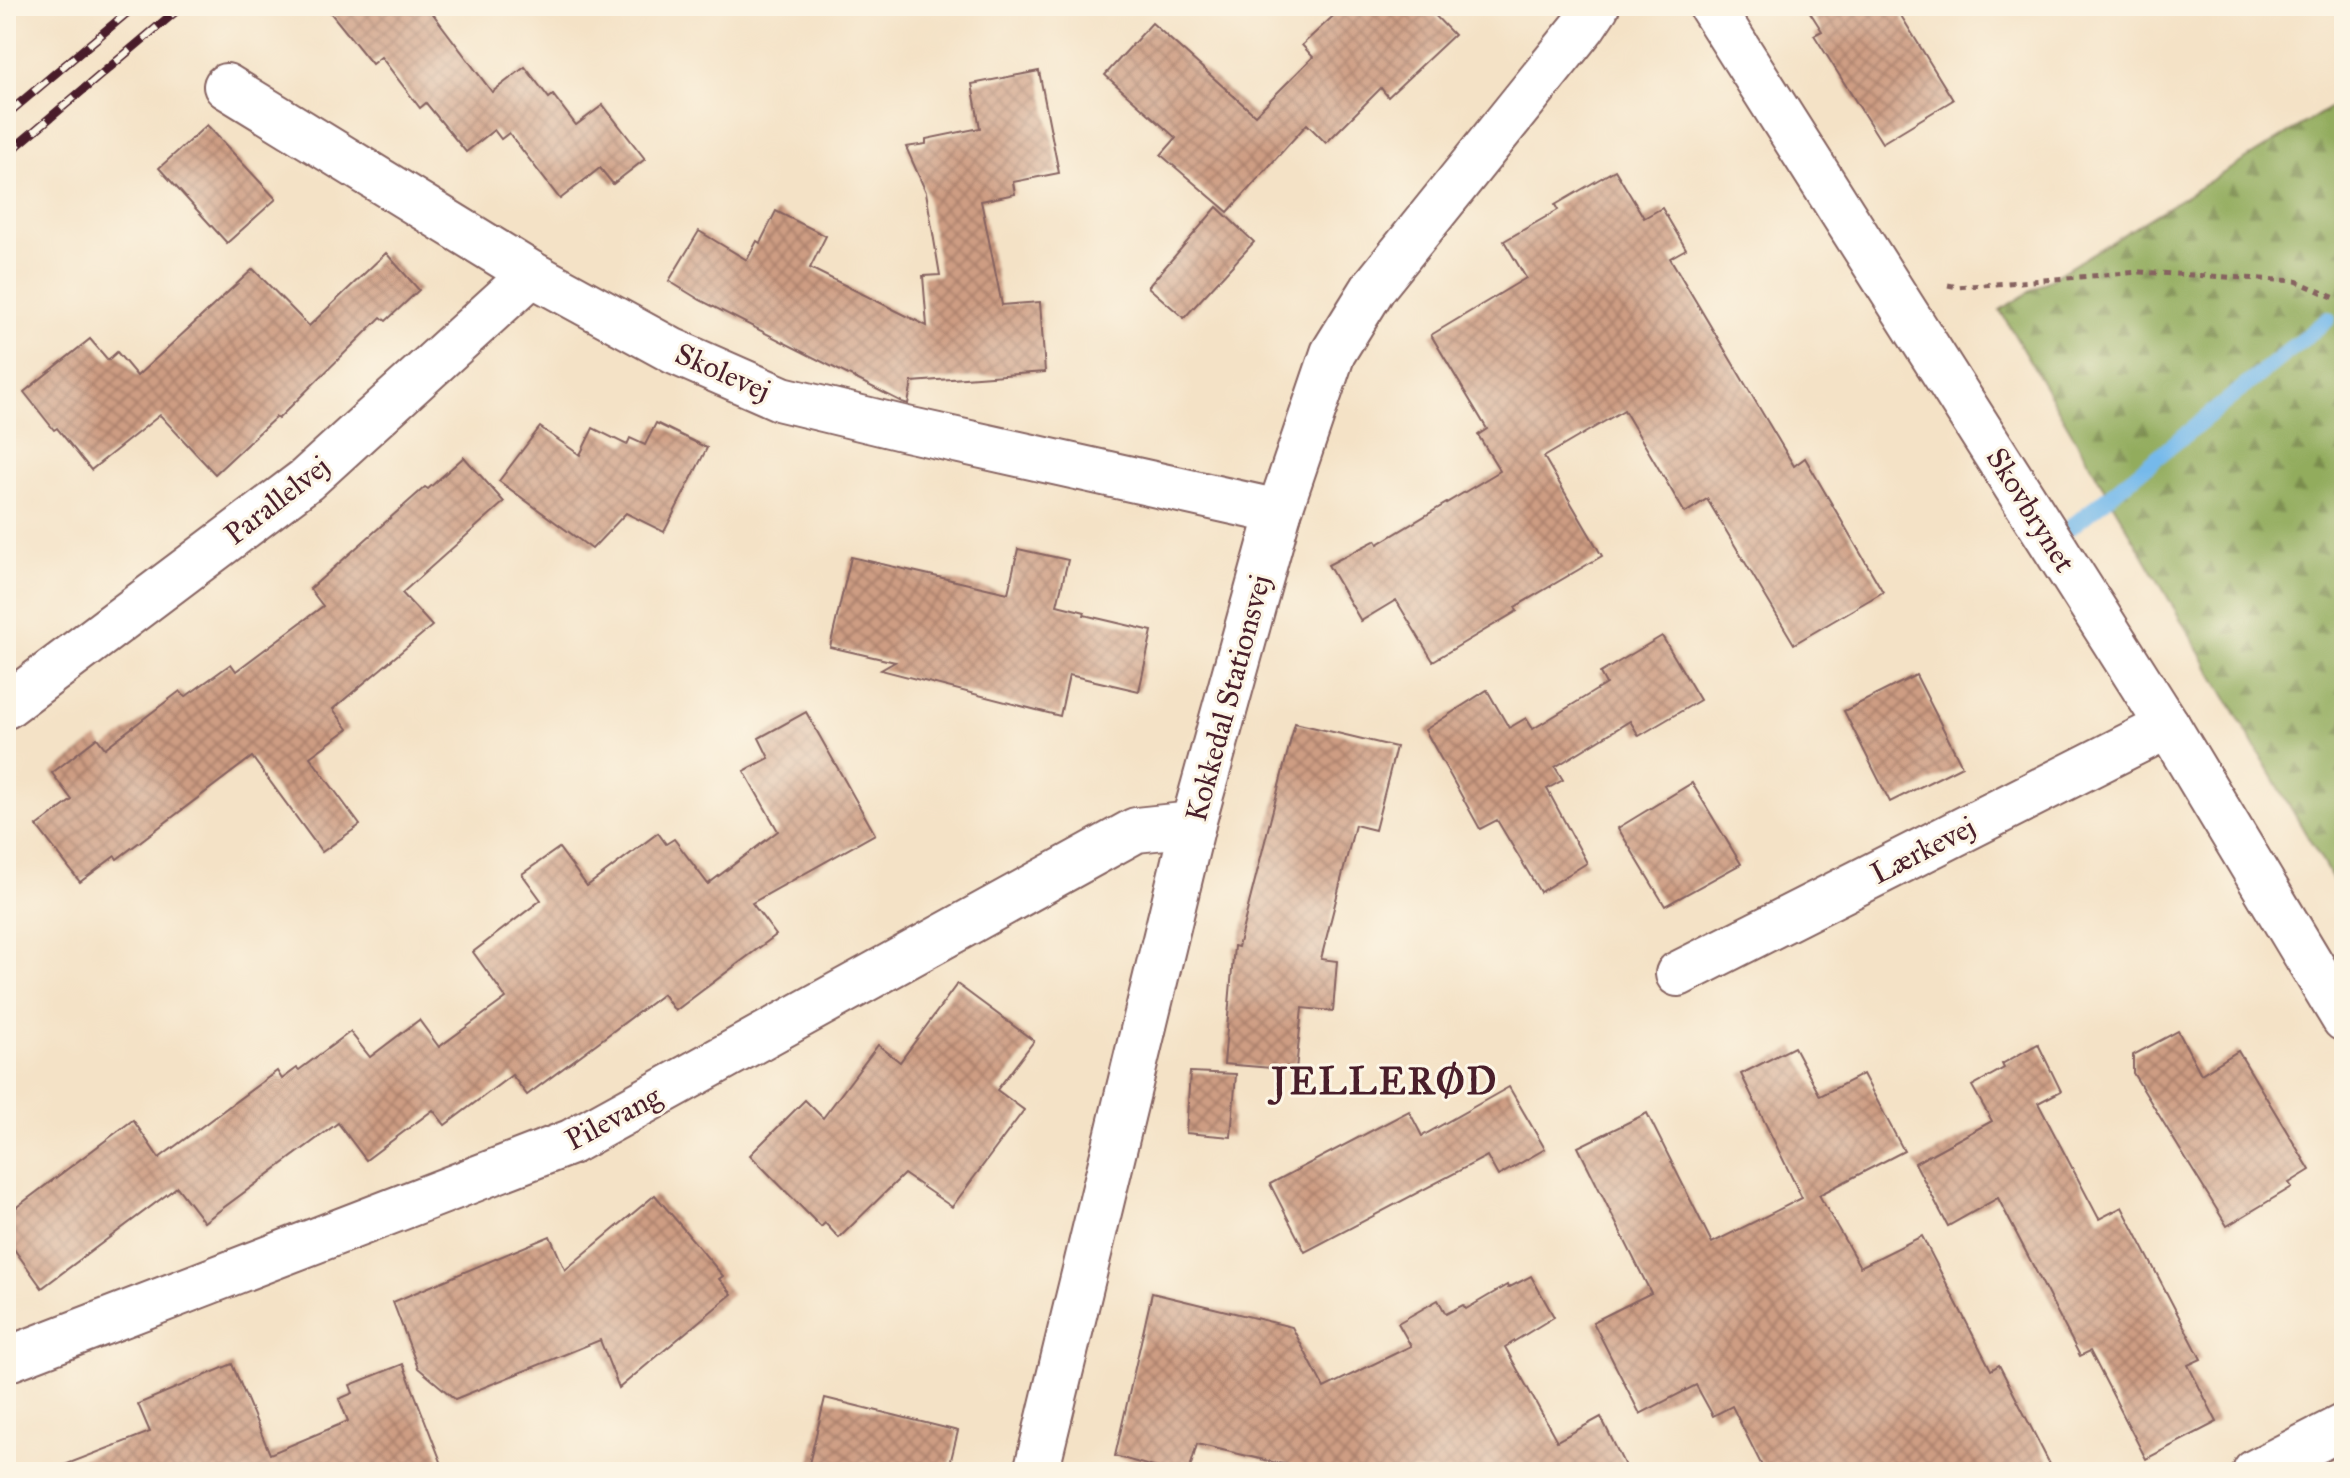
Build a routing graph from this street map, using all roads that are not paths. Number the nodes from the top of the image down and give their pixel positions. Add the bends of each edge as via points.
1 (1597, 6) edge
2 (1711, 6) edge
3 (226, 86) dead end
4 (532, 274) junction
5 (1279, 512) junction
6 (6, 706) edge
7 (2168, 726) junction
8 (1193, 824) junction
9 (1678, 974) dead end
10 (2344, 1019) edge
11 (6, 1360) edge
12 (2344, 1426) edge
13 (1036, 1472) edge
14 (2255, 1472) edge

1 - 5 street, Kokkedal Stationsvej via 1368,298 1333,353
2 - 7 street, Skovbrynet
3 - 4 street, Skolevej
4 - 5 street, Skolevej via 673,351 782,399
4 - 6 street, Parallelvej via 306,480
5 - 8 street, Kokkedal Stationsvej
7 - 9 street, Lærkevej
7 - 10 street, Skovbrynet
8 - 11 street, Pilevang via 1136,830 571,1142
8 - 13 street, Kokkedal Stationsvej
12 - 14 street

